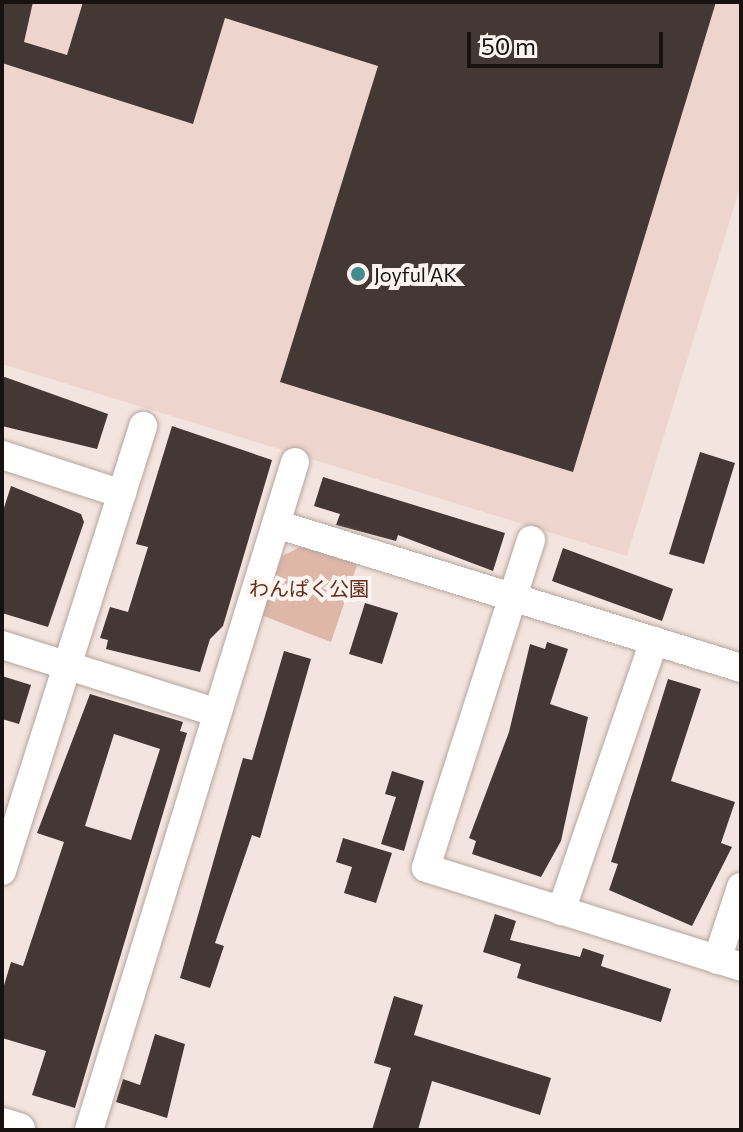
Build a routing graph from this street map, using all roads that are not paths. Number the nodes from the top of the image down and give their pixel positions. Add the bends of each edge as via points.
1 (143, 426) dead end
2 (2, 455) edge
3 (295, 462) dead end
4 (122, 494) junction
5 (276, 524) junction
6 (531, 540) dead end
7 (513, 597) junction
8 (654, 641) junction
9 (2, 645) edge
10 (67, 666) junction
11 (741, 668) edge
12 (218, 713) junction
13 (2, 871) edge
14 (741, 887) edge
15 (561, 911) junction
16 (729, 964) edge
17 (2, 1125) edge
18 (18, 1130) edge
19 (89, 1130) edge

1 - 4 street
2 - 4 street
3 - 5 street
4 - 10 street
5 - 7 street
5 - 12 street
6 - 7 street
7 - 8 street
7 - 15 street via 426,868
8 - 11 street
8 - 15 street
9 - 10 street
10 - 12 street
10 - 13 street
12 - 19 street
14 - 16 street
15 - 16 street
17 - 18 street

